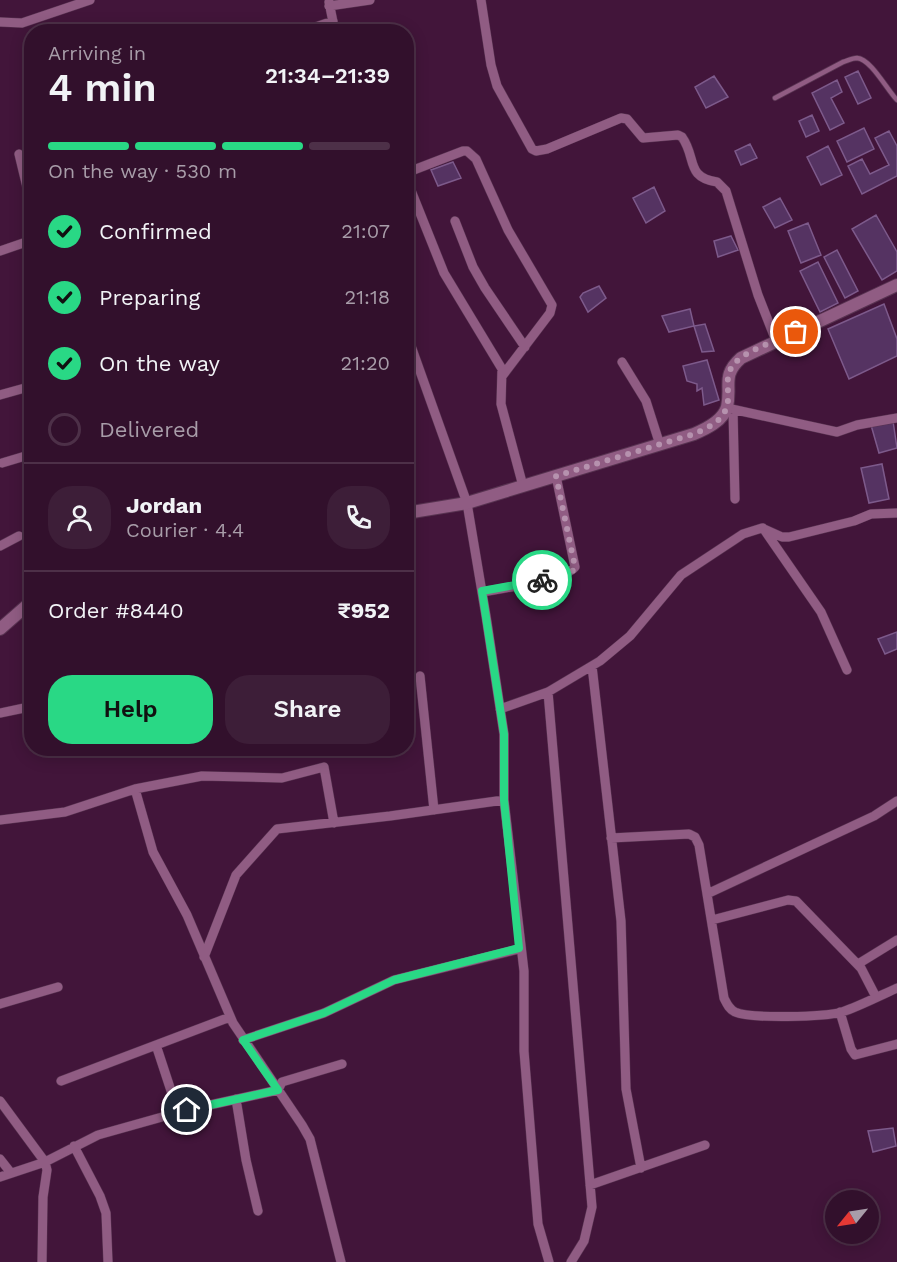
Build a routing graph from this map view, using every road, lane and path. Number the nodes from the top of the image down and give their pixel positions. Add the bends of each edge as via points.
1 (90, 0) edge
2 (370, 0) edge
3 (481, 0) edge
4 (329, 3) edge
5 (333, 21) junction
6 (0, 22) edge
7 (324, 24) edge
8 (334, 24) edge
9 (775, 98) dead end
10 (897, 100) edge
11 (19, 154) dead end
12 (414, 170) edge
13 (24, 175) edge
14 (414, 198) edge
15 (455, 221) dead end
16 (24, 243) edge
17 (0, 251) edge
18 (897, 285) edge
19 (776, 341) junction
20 (525, 347) junction
21 (622, 363) dead end
22 (414, 366) edge
23 (503, 375) junction
24 (24, 388) edge
25 (0, 395) edge
26 (730, 409) junction
27 (897, 418) edge
28 (660, 445) junction
29 (24, 456) edge
30 (2, 463) edge
31 (556, 476) junction
32 (523, 486) junction
33 (735, 499) dead end
34 (467, 503) junction
35 (414, 512) edge
36 (897, 513) edge
37 (762, 528) junction
38 (18, 536) dead end
39 (0, 546) edge
40 (482, 591) junction
41 (24, 608) edge
42 (0, 628) edge
43 (592, 666) junction
44 (847, 670) dead end
45 (420, 676) dead end
46 (548, 692) junction
47 (24, 708) edge
48 (500, 709) junction
49 (0, 713) edge
50 (135, 789) junction
51 (504, 800) junction
52 (897, 801) edge
53 (434, 810) junction
54 (0, 820) edge
55 (334, 823) junction
56 (611, 838) junction
57 (707, 894) junction
58 (712, 920) junction
59 (897, 940) edge
60 (519, 948) junction
61 (204, 957) junction
62 (858, 964) junction
63 (58, 987) dead end
64 (897, 988) edge
65 (876, 997) junction
66 (0, 1004) edge
67 (840, 1012) junction
68 (230, 1017) junction
69 (243, 1040) junction
70 (897, 1044) edge
71 (156, 1045) junction
72 (342, 1064) dead end
73 (61, 1081) dead end
74 (278, 1090) junction
75 (236, 1099) junction
76 (0, 1101) edge
77 (178, 1113) junction
78 (705, 1145) dead end
79 (74, 1146) junction
80 (0, 1159) edge
81 (45, 1162) junction
82 (641, 1168) junction
83 (11, 1173) junction
84 (0, 1177) edge
85 (590, 1185) junction
86 (258, 1211) dead end
87 (42, 1262) edge
88 (108, 1262) edge
89 (341, 1262) edge
90 (549, 1262) edge
91 (571, 1262) edge

1 - 6 street via 22,23
2 - 4 street
3 - 19 street via 497,86 532,149 541,151 621,118 627,119 643,138 682,137 697,174 717,182 726,191
4 - 5 street
5 - 7 street
5 - 8 street
9 - 10 lane via 854,58 869,65
11 - 13 street
12 - 20 street via 463,151 476,159 508,230 552,305
14 - 23 street via 444,273 496,356
15 - 20 street via 479,278
16 - 17 street
18 - 19 street
19 - 26 street via 733,365 728,375
20 - 23 street
21 - 28 street via 646,401
22 - 34 street via 436,412
23 - 32 street via 501,404
24 - 25 street
26 - 27 street via 837,432
26 - 28 street via 712,427
26 - 33 street
28 - 31 street
29 - 30 street
31 - 32 street
31 - 40 street via 575,567 572,572
32 - 34 street
34 - 35 street
34 - 40 street
36 - 37 street via 871,514 789,537
37 - 43 street via 743,534 681,574 630,636
37 - 44 street via 821,612
38 - 39 street
40 - 48 street
41 - 42 street
43 - 46 street
43 - 56 street
45 - 53 street
46 - 48 street
46 - 85 street
47 - 49 street
48 - 51 street
50 - 54 street via 65,812
50 - 55 street via 202,776 282,778 324,767
50 - 61 street via 153,852 187,915
51 - 53 street
51 - 60 street
52 - 57 street via 874,816
53 - 55 street
55 - 61 street via 277,828 236,875
56 - 57 street via 689,834 695,837
56 - 82 street via 621,921 626,1089
57 - 58 street
58 - 62 street via 796,901
58 - 67 street via 728,1008 750,1015 813,1016
59 - 62 street
60 - 69 street via 394,980 324,1013
60 - 90 street via 524,971 524,1051 538,1224
61 - 68 street
62 - 65 street
63 - 66 street
64 - 65 street
65 - 67 street
67 - 70 street via 855,1055
68 - 69 street
68 - 71 street
69 - 74 street
71 - 73 street
71 - 77 street
72 - 74 street via 282,1082
74 - 75 street
74 - 89 street via 310,1139
75 - 77 street
75 - 86 street
76 - 81 street
77 - 79 street via 98,1134
78 - 82 street
79 - 81 street
79 - 88 street via 106,1214
80 - 83 street
81 - 83 street
81 - 87 street
82 - 85 street
83 - 84 street
85 - 91 street via 588,1229

